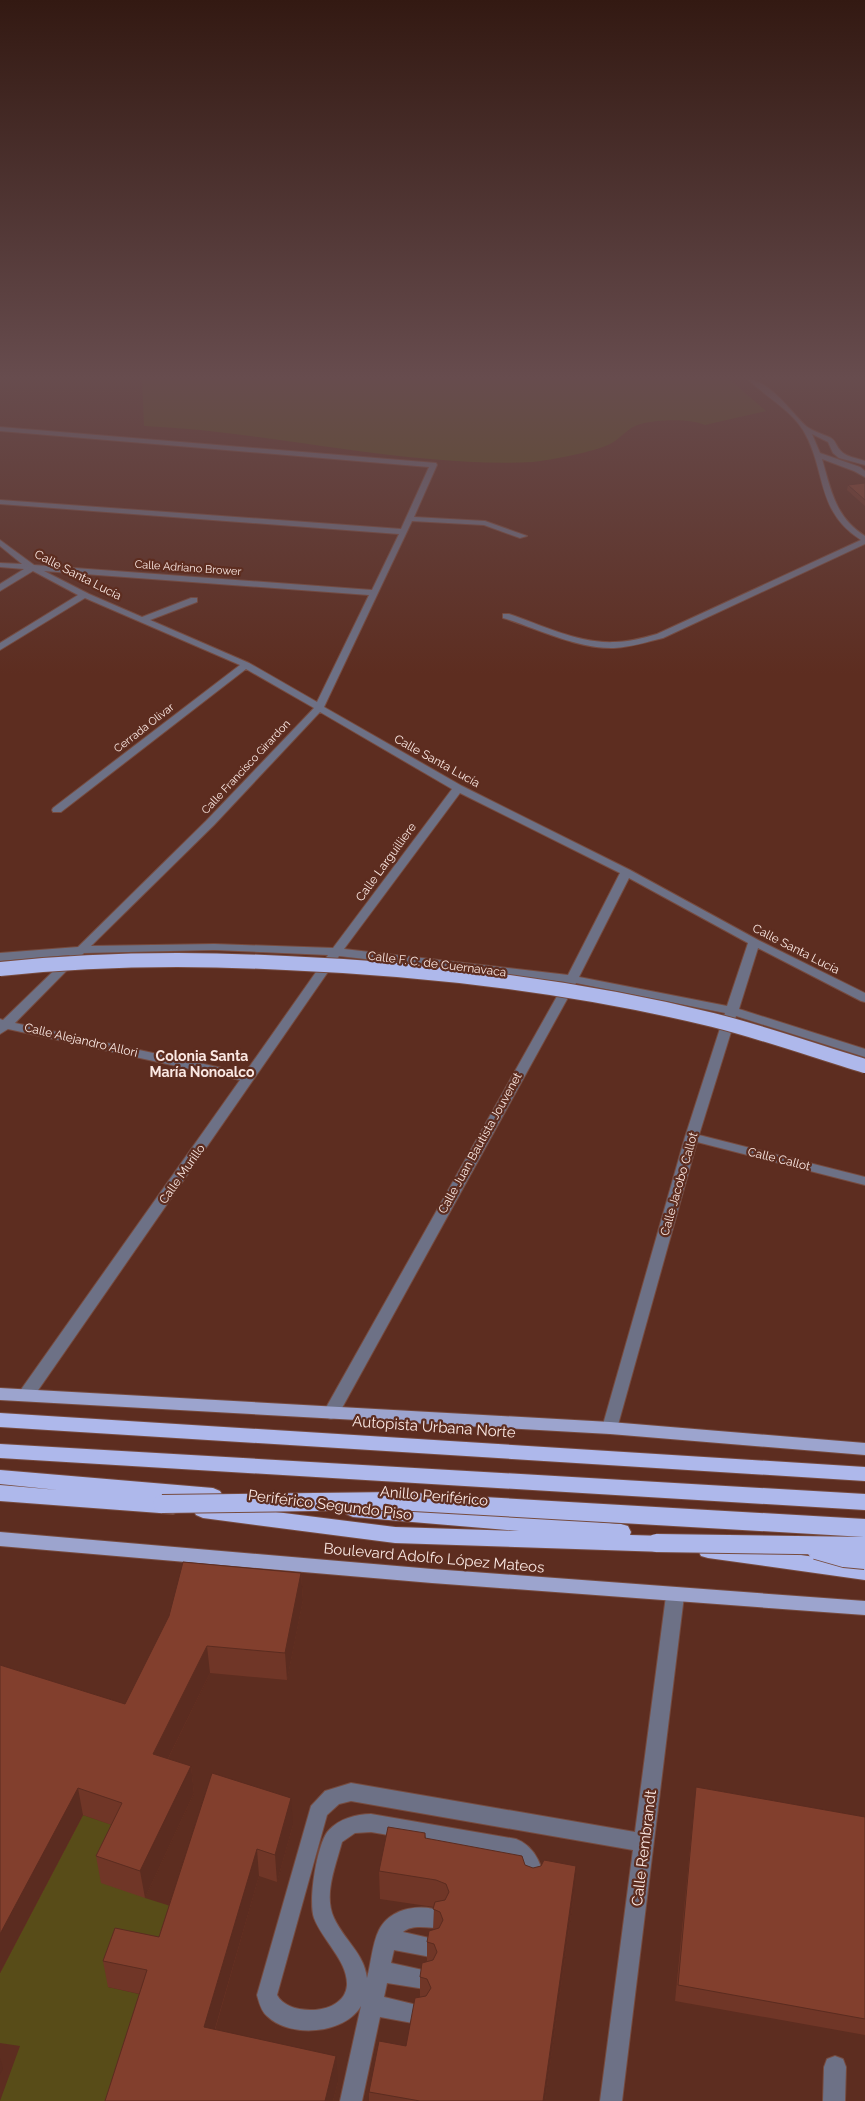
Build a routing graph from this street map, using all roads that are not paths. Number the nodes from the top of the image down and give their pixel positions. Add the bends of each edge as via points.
1 (427, 478) edge
2 (824, 478) edge
3 (0, 502) edge
4 (410, 519) junction
5 (404, 532) junction
6 (523, 536) dead end
7 (865, 540) edge
8 (0, 542) edge
9 (0, 565) edge
10 (32, 568) junction
11 (0, 588) edge
12 (375, 593) junction
13 (85, 594) junction
14 (194, 600) dead end
15 (506, 616) dead end
16 (141, 620) junction
17 (0, 647) edge
18 (246, 665) junction
19 (319, 708) junction
20 (458, 788) junction
21 (57, 810) dead end
22 (626, 872) junction
23 (754, 942) junction
24 (83, 950) junction
25 (336, 952) junction
26 (0, 957) edge
27 (0, 969) edge
28 (572, 979) junction
29 (865, 998) edge
30 (732, 1011) junction
31 (2, 1026) edge
32 (865, 1053) edge
33 (865, 1066) edge
34 (249, 1078) junction
35 (692, 1137) junction
36 (865, 1181) edge
37 (0, 1394) edge
38 (26, 1395) junction
39 (331, 1412) junction
40 (0, 1420) edge
41 (610, 1428) junction
42 (865, 1449) edge
43 (0, 1451) edge
44 (865, 1474) edge
45 (0, 1477) edge
46 (0, 1493) edge
47 (865, 1502) edge
48 (162, 1504) junction
49 (865, 1528) edge
50 (0, 1539) edge
51 (865, 1540) edge
52 (656, 1543) junction
53 (803, 1545) junction
54 (865, 1546) edge
55 (865, 1554) edge
56 (865, 1560) edge
57 (865, 1572) edge
58 (675, 1596) junction
59 (865, 1608) edge
60 (645, 1843) junction
61 (532, 1886) edge
62 (437, 1919) edge
63 (386, 1939) junction
64 (431, 1947) edge
65 (378, 1971) junction
66 (425, 1979) edge
67 (371, 2005) junction
68 (418, 2014) edge
69 (835, 2067) dead end
70 (351, 2101) edge
71 (611, 2101) edge
72 (834, 2101) edge

1 - 4 street, Calle Francisco Girardon
2 - 7 street via 841,522
3 - 5 street
4 - 5 street, Calle Francisco Girardon
4 - 6 street via 485,524
5 - 12 street, Calle Francisco Girardon
7 - 15 street via 660,636 638,642 606,645
8 - 10 street, Calle Santa Lucía
9 - 10 street, Calle Adriano Brower
10 - 11 street
10 - 12 street, Calle Adriano Brower
10 - 13 street, Calle Santa Lucía
12 - 19 street, Calle Francisco Girardon
13 - 16 street, Calle Santa Lucía
13 - 17 street
14 - 16 street
16 - 18 street, Calle Santa Lucía
18 - 19 street, Calle Santa Lucía
18 - 21 street, Cerrada Olivar
19 - 20 street, Calle Santa Lucía
19 - 24 street, Calle Francisco Girardon
20 - 22 street, Calle Santa Lucía
20 - 25 street, Calle Larguilliere
22 - 23 street, Calle Santa Lucía
22 - 28 street, Calle Juan Bautista Jouvenet
23 - 29 street, Calle Santa Lucía
23 - 30 street, Calle Jacobo Callot
24 - 25 street, Calle F. C. de Cuernavaca via 214,948
24 - 26 street, Calle F. C. de Cuernavaca
24 - 31 street, Calle Francisco Girardon
25 - 28 street, Calle F. C. de Cuernavaca
25 - 34 street, Calle Murillo
27 - 33 highway, bridge via 86,961 228,961 318,963 440,974 551,988 715,1020
28 - 30 street, Calle F. C. de Cuernavaca
28 - 39 street, Calle Juan Bautista Jouvenet
30 - 32 street, Calle F. C. de Cuernavaca
30 - 35 street, Calle Jacobo Callot
31 - 34 street, Calle Alejandro Allori
34 - 38 street, Calle Murillo
35 - 36 street, Calle Callot
35 - 41 street, Calle Jacobo Callot
37 - 38 main road
38 - 39 main road
39 - 41 main road
40 - 44 highway, Autopista Urbana Norte
41 - 42 main road
43 - 47 highway, Anillo Periférico
45 - 55 highway, Anillo Periférico
46 - 48 highway, Periférico Segundo Piso
48 - 49 highway, bridge via 396,1501
48 - 52 highway, Periférico Segundo Piso, bridge via 395,1535
50 - 58 main road, Boulevard Adolfo López Mateos
51 - 53 highway via 825,1538
52 - 53 highway, bridge
52 - 57 highway, bridge
53 - 54 highway, bridge
53 - 56 highway, bridge via 844,1558
58 - 59 main road, Boulevard Adolfo López Mateos
58 - 60 street, Calle Rembrandt
60 - 61 street via 352,1792 337,1793 326,1800 318,1812 267,1995 269,2002 283,2016 315,2022 338,2015 354,1998 357,1976 354,1963 330,1931 320,1899 334,1837 352,1825 364,1822 516,1848 530,1862 534,1874
60 - 71 street, Calle Rembrandt
62 - 63 street via 416,1917 401,1920
63 - 64 street
63 - 65 street
65 - 66 street
65 - 67 street
67 - 68 street
67 - 70 street
69 - 72 street

